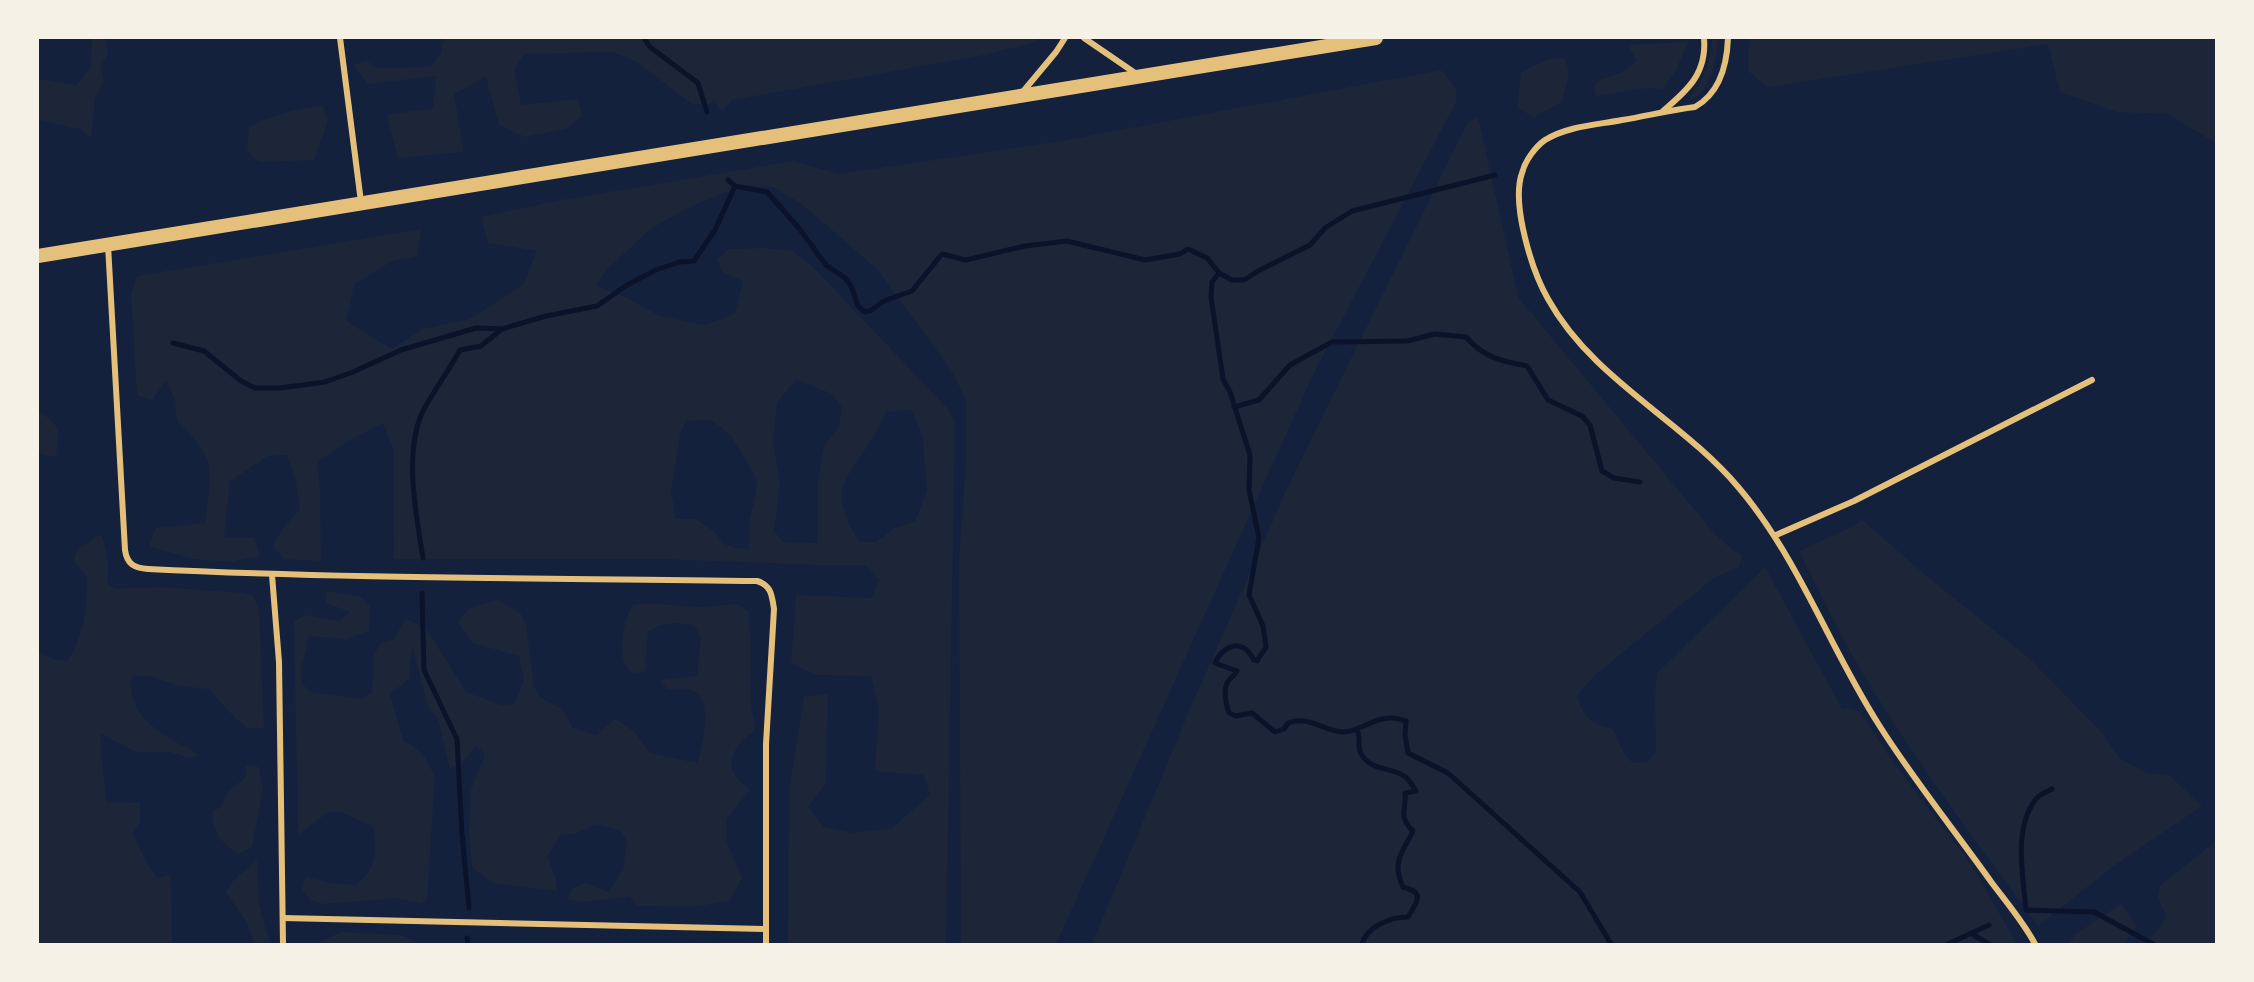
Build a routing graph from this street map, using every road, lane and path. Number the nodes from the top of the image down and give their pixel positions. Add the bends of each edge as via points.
1 (340, 38) edge
2 (1065, 38) edge
3 (1084, 38) edge
4 (1376, 38) edge
5 (1704, 38) edge
6 (1728, 38) edge
7 (1139, 75) junction
8 (1021, 94) junction
9 (1662, 111) junction
10 (361, 201) junction
11 (108, 244) junction
12 (38, 256) edge
13 (2092, 380) dead end
14 (1776, 535) junction
15 (272, 575) junction
16 (283, 918) junction
17 (765, 929) junction
18 (283, 945) edge
19 (766, 945) edge
20 (2035, 945) edge

1 - 10 street
2 - 8 street
3 - 7 street
4 - 7 main road
5 - 9 street via 1703,63 1695,80
6 - 9 street via 1725,67 1705,101 1695,107
7 - 8 main road
8 - 10 main road
9 - 14 street via 1589,125 1542,142 1522,170 1518,186 1521,219 1547,297 1583,347 1605,370 1707,453
10 - 11 main road
11 - 12 main road
11 - 15 street via 126,559 138,568
13 - 14 street via 1854,501
14 - 20 street via 1849,677 1880,728
15 - 16 street via 279,662
15 - 17 street via 766,584 774,609 766,744
16 - 17 street
16 - 18 street
17 - 19 street

